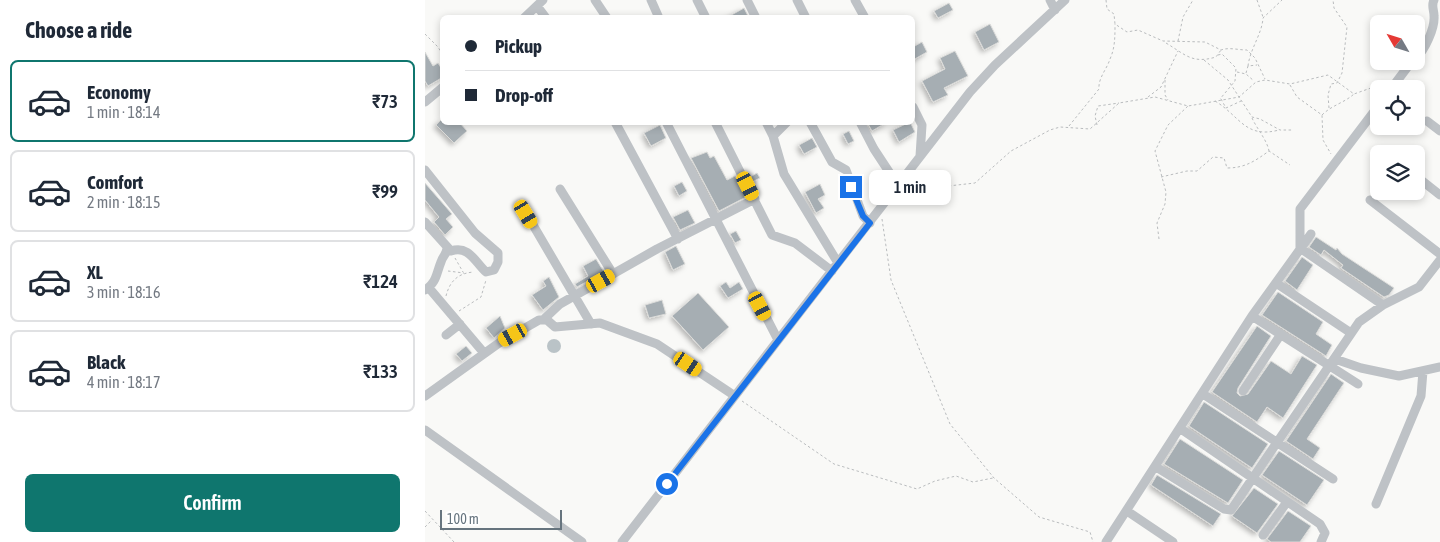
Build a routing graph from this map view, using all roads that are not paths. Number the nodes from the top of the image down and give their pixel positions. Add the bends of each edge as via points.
1 (595, 0) edge
2 (651, 0) edge
3 (697, 0) edge
4 (747, 0) edge
5 (797, 0) edge
6 (855, 0) edge
7 (1050, 0) edge
8 (1065, 0) edge
9 (1434, 0) edge
10 (540, 3) edge
11 (1055, 10) junction
12 (527, 15) edge
13 (545, 15) edge
14 (605, 15) edge
15 (658, 15) edge
16 (704, 15) edge
17 (754, 15) edge
18 (804, 15) edge
19 (863, 15) edge
20 (1425, 46) edge
21 (1405, 70) edge
22 (1398, 80) edge
23 (440, 90) edge
24 (425, 102) edge
25 (915, 111) edge
26 (1370, 117) edge
27 (1427, 121) dead end
28 (617, 125) edge
29 (668, 125) edge
30 (717, 125) edge
31 (768, 125) edge
32 (784, 125) edge
33 (812, 125) edge
34 (861, 125) edge
35 (1440, 131) edge
36 (773, 136) junction
37 (920, 156) junction
38 (425, 170) edge
39 (1425, 183) edge
40 (897, 184) junction
41 (560, 189) dead end
42 (1440, 195) edge
43 (755, 199) junction
44 (1370, 200) dead end
45 (526, 214) dead end
46 (715, 220) junction
47 (425, 222) edge
48 (870, 223) junction
49 (1311, 234) dead end
50 (677, 239) junction
51 (1300, 248) junction
52 (449, 249) junction
53 (1440, 254) edge
54 (1440, 260) edge
55 (838, 263) junction
56 (832, 271) junction
57 (613, 274) junction
58 (1276, 283) junction
59 (427, 289) edge
60 (575, 295) junction
61 (1383, 305) junction
62 (1252, 316) junction
63 (543, 320) junction
64 (458, 322) junction
65 (591, 324) junction
66 (1351, 333) junction
67 (1281, 334) junction
68 (446, 336) dead end
69 (778, 340) junction
70 (484, 353) junction
71 (1333, 362) junction
72 (1440, 367) edge
73 (1423, 371) junction
74 (1358, 384) dead end
75 (1243, 391) dead end
76 (427, 392) edge
77 (1203, 394) junction
78 (735, 396) junction
79 (1181, 429) junction
80 (425, 430) edge
81 (1278, 443) junction
82 (1156, 467) junction
83 (1253, 478) junction
84 (1333, 479) dead end
85 (1287, 502) junction
86 (1376, 504) dead end
87 (1127, 511) junction
88 (1263, 535) dead end
89 (582, 542) edge
90 (621, 542) edge
91 (1106, 542) edge
92 (1173, 542) edge
93 (1321, 542) edge

1 - 14 street
2 - 15 street
3 - 16 street
4 - 17 street
5 - 18 street
6 - 19 street
7 - 11 street
8 - 11 street
9 - 20 street via 1435,18
10 - 12 street
10 - 13 street
11 - 37 street via 970,92
21 - 22 street
23 - 24 street
25 - 37 street via 922,125
26 - 51 street via 1300,209
27 - 35 street
28 - 50 street
29 - 46 street
30 - 43 street
31 - 36 street
32 - 36 street
33 - 48 street via 832,162 846,170 863,216
34 - 40 street
36 - 55 street via 784,174
37 - 40 street
38 - 52 street via 475,233 498,253 498,262 494,270 486,271 469,252
39 - 42 street
40 - 48 street
41 - 57 street
43 - 46 street
43 - 56 street via 772,235 795,243
44 - 53 street
45 - 60 street
46 - 50 street
46 - 69 street
47 - 52 street
48 - 55 street
49 - 51 street
50 - 57 street
51 - 58 street
51 - 61 street
52 - 59 street via 440,264 439,274
54 - 61 street via 1419,287
55 - 56 street
56 - 69 street
57 - 60 street
58 - 62 street
58 - 66 street
59 - 64 street
60 - 63 street
60 - 65 street
61 - 66 street via 1359,322
62 - 67 street
62 - 77 street
63 - 65 street via 555,327
63 - 70 street
64 - 68 street
64 - 70 street
65 - 78 street via 600,323 657,344
66 - 71 street
67 - 71 street
67 - 75 street
69 - 78 street
70 - 76 street
71 - 73 street via 1399,376
71 - 74 street
71 - 81 street
72 - 73 street
73 - 86 street via 1421,396
77 - 79 street
77 - 81 street
78 - 90 street
79 - 82 street
79 - 83 street
80 - 89 street
81 - 83 street
81 - 84 street
82 - 83 street via 1228,511
82 - 87 street
83 - 85 street
85 - 88 street
85 - 93 street via 1320,524 1325,534
87 - 91 street
87 - 92 street

